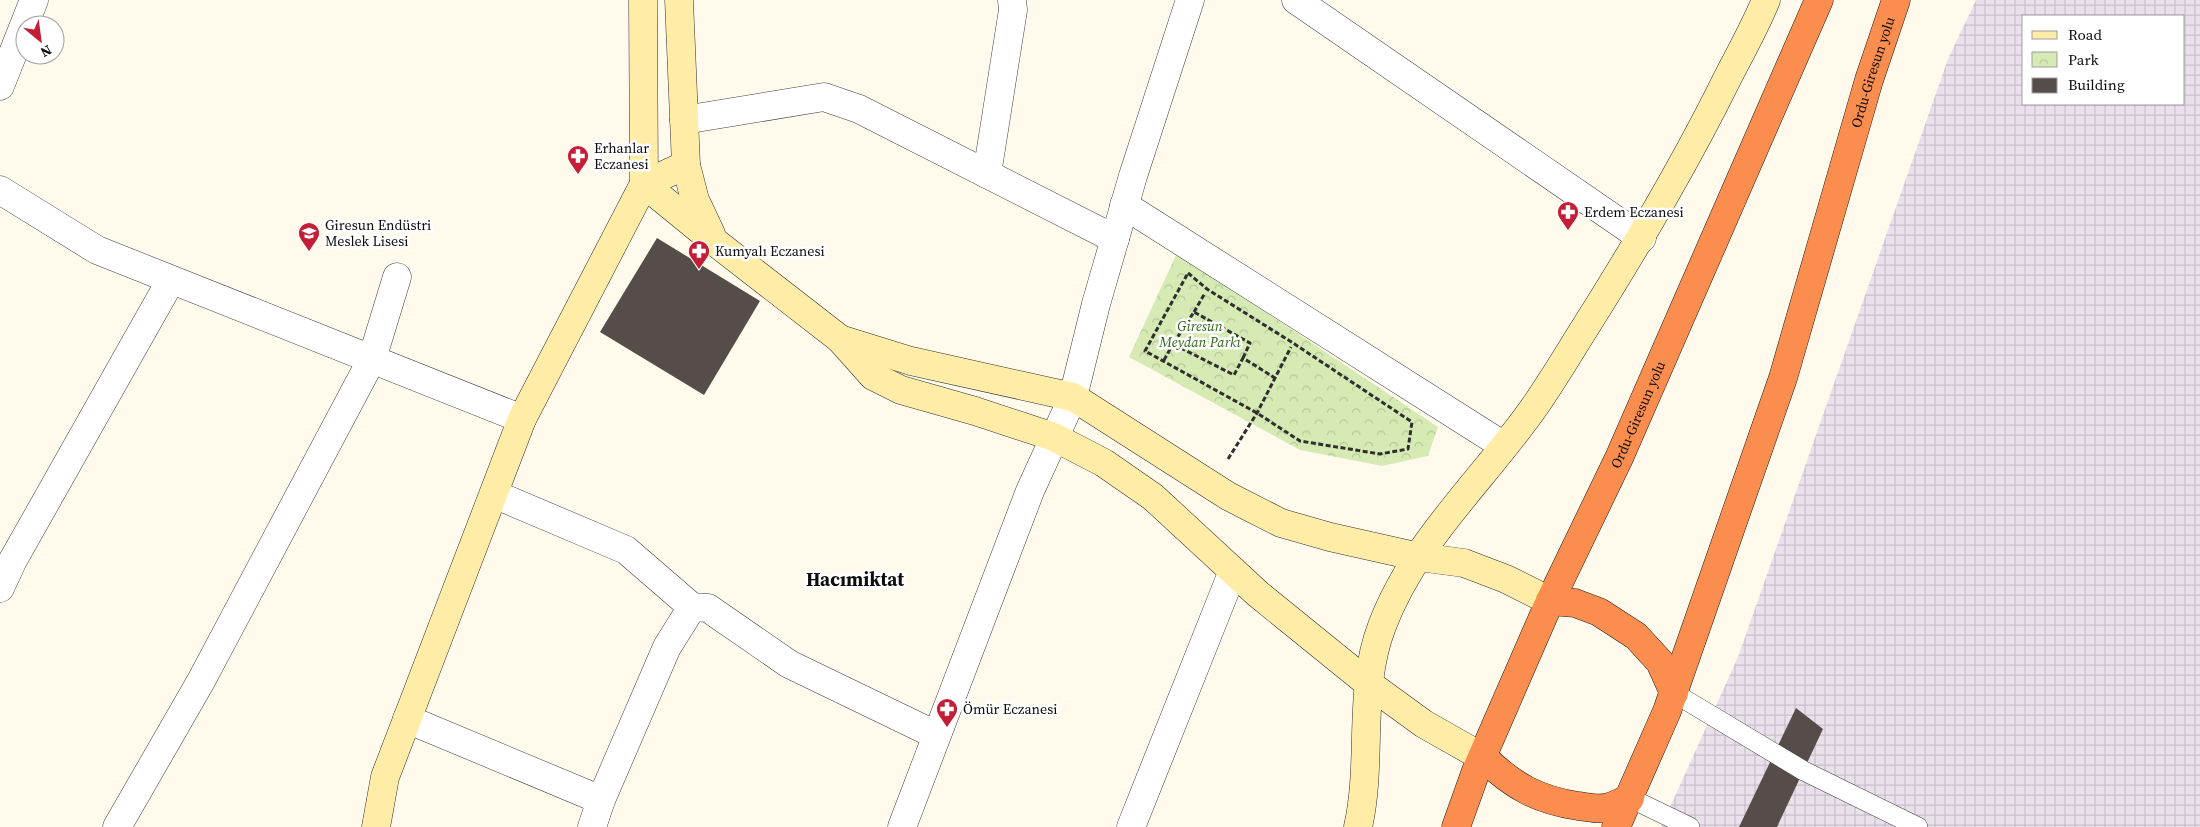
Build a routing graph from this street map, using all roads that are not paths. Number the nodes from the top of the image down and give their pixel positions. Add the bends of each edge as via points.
1 (34, 0) edge
2 (643, 0) edge
3 (679, 0) edge
4 (1012, 0) edge
5 (1190, 0) edge
6 (1296, 0) edge
7 (1766, 0) edge
8 (1819, 0) edge
9 (1896, 0) edge
10 (0, 86) edge
11 (684, 120) junction
12 (686, 165) junction
13 (987, 174) junction
14 (644, 184) junction
15 (0, 190) edge
16 (1124, 205) junction
17 (1642, 238) junction
18 (1115, 239) junction
19 (715, 242) junction
20 (397, 277) dead end
21 (171, 280) junction
22 (840, 339) junction
23 (372, 360) junction
24 (1073, 397) junction
25 (522, 419) junction
26 (1054, 437) junction
27 (1504, 446) junction
28 (494, 494) junction
29 (7, 556) edge
30 (1419, 557) junction
31 (1233, 571) junction
32 (0, 588) edge
33 (1550, 601) junction
34 (692, 607) junction
35 (1369, 684) junction
36 (1674, 693) junction
37 (407, 719) junction
38 (936, 735) junction
39 (1484, 758) junction
40 (1630, 798) junction
41 (601, 800) junction
42 (117, 827) edge
43 (376, 827) edge
44 (592, 827) edge
45 (902, 827) edge
46 (1130, 827) edge
47 (1358, 827) edge
48 (1456, 827) edge
49 (1616, 827) edge
50 (1690, 827) edge
51 (1918, 827) edge

1 - 10 street
2 - 14 street
3 - 11 street
4 - 13 street
5 - 16 street
6 - 17 street
7 - 17 street via 1704,125
8 - 33 highway, Ordu-Giresun yolu via 1619,458
9 - 36 highway, Ordu-Giresun yolu via 1869,80 1783,378
11 - 12 street
11 - 13 street via 824,97 859,109
12 - 14 street
12 - 19 street via 695,200
13 - 18 street
14 - 19 street
14 - 25 street
15 - 21 street via 97,250
16 - 18 street
16 - 27 street
17 - 27 street via 1535,406
18 - 24 street
19 - 22 street
20 - 23 street
21 - 23 street
21 - 29 street
22 - 24 street via 911,361
22 - 26 street via 873,376 901,390
23 - 25 street
23 - 42 street via 201,681
24 - 26 street
24 - 30 street via 1211,486 1281,523
25 - 28 street
26 - 31 street via 1104,463 1153,497
26 - 38 street
27 - 30 street
28 - 34 street via 626,550
28 - 37 street
29 - 32 street
30 - 33 street via 1464,563
30 - 35 street via 1405,577 1381,628
31 - 35 street
31 - 46 street
33 - 36 highway via 1575,603 1599,612 1636,636 1660,662
33 - 39 highway, Ordu-Giresun yolu
34 - 38 street via 708,608 789,664
34 - 41 street via 667,647
35 - 39 street via 1424,724
35 - 47 street
36 - 40 highway, Ordu-Giresun yolu
36 - 51 lane via 1796,767
37 - 41 street
37 - 43 street via 384,777
38 - 45 street
39 - 40 highway via 1512,783 1548,800 1607,808
39 - 48 highway, Ordu-Giresun yolu via 1476,771
40 - 49 highway, Ordu-Giresun yolu
40 - 50 lane
41 - 44 street

